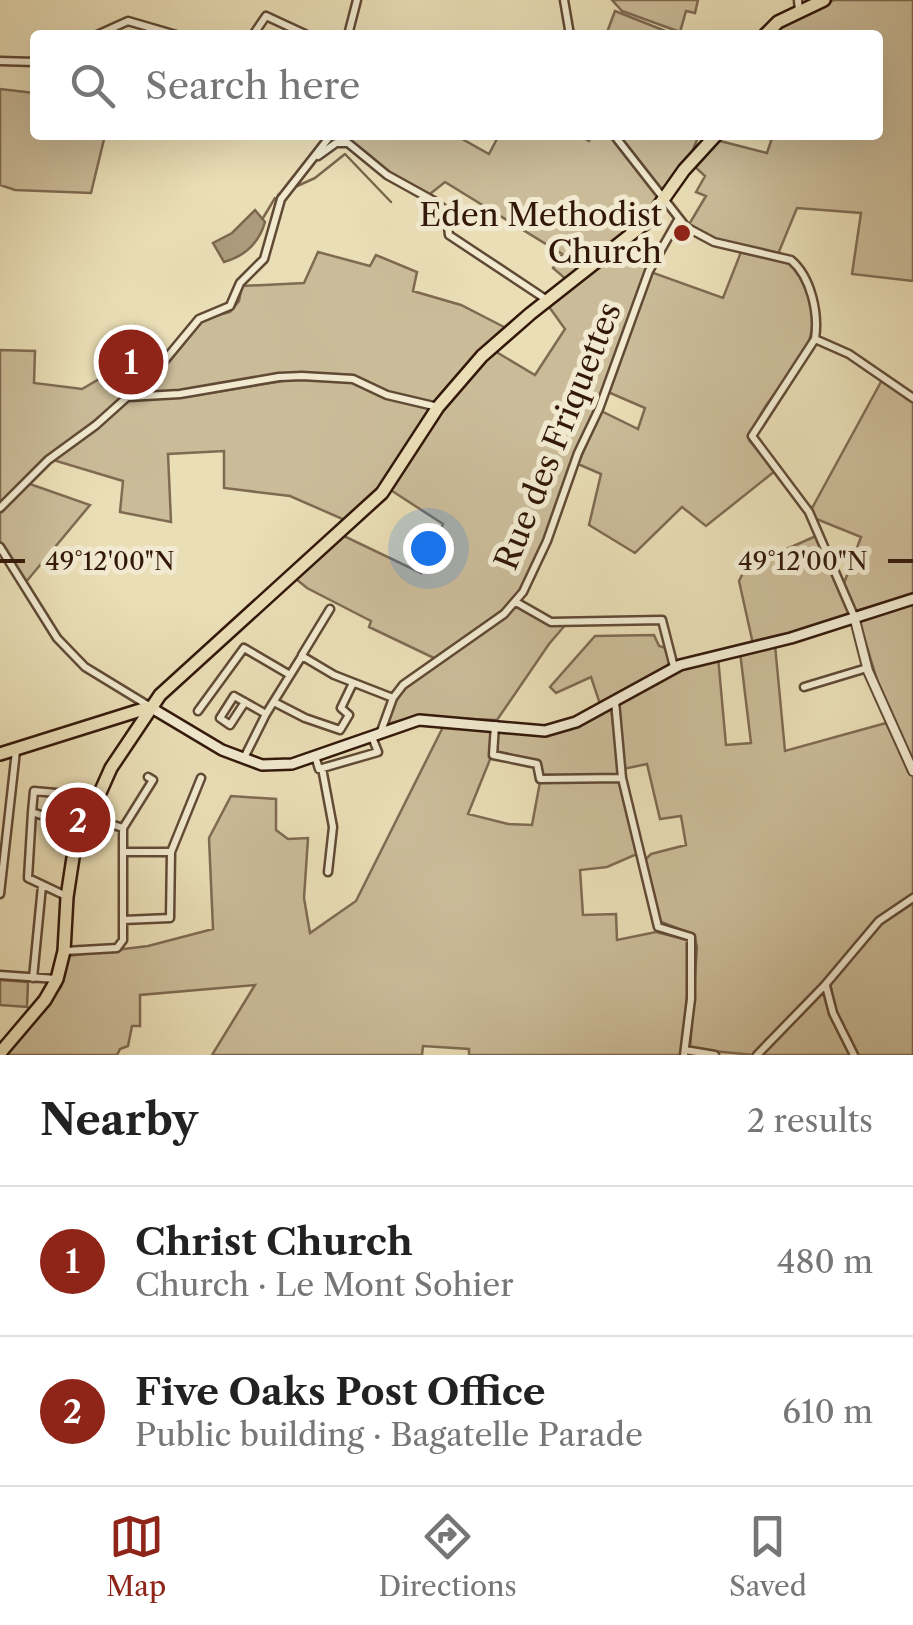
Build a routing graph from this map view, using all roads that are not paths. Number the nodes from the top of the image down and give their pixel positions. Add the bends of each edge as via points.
1 (357, 0) edge
2 (564, 0) edge
3 (824, 0) edge
4 (798, 6) edge
5 (108, 30) edge
6 (159, 30) edge
7 (256, 30) edge
8 (296, 30) edge
9 (349, 30) edge
10 (569, 30) edge
11 (769, 30) edge
12 (0, 61) edge
13 (30, 62) edge
14 (327, 140) edge
15 (618, 140) edge
16 (711, 140) edge
17 (316, 156) junction
18 (664, 200) junction
19 (678, 220) junction
20 (548, 300) junction
21 (815, 339) junction
22 (126, 397) junction
23 (913, 398) edge
24 (438, 407) junction
25 (0, 508) edge
26 (0, 547) edge
27 (913, 599) edge
28 (516, 602) junction
29 (330, 609) dead end
30 (854, 616) junction
31 (302, 656) junction
32 (674, 667) junction
33 (867, 668) junction
34 (290, 674) junction
35 (353, 683) junction
36 (804, 688) dead end
37 (393, 698) junction
38 (614, 700) junction
39 (245, 702) junction
40 (274, 702) junction
41 (150, 707) junction
42 (198, 711) dead end
43 (266, 714) junction
44 (138, 715) junction
45 (495, 724) junction
46 (376, 736) junction
47 (348, 749) dead end
48 (16, 750) junction
49 (0, 754) edge
50 (315, 756) junction
51 (352, 759) junction
52 (243, 760) junction
53 (322, 768) junction
54 (913, 771) edge
55 (148, 777) dead end
56 (201, 778) dead end
57 (622, 778) junction
58 (32, 812) junction
59 (4, 815) edge
60 (85, 823) junction
61 (70, 824) junction
62 (124, 828) junction
63 (123, 852) junction
64 (171, 852) junction
65 (328, 872) dead end
66 (42, 886) junction
67 (0, 894) edge
68 (66, 896) junction
69 (913, 898) edge
70 (123, 920) junction
71 (64, 951) junction
72 (0, 975) edge
73 (32, 978) junction
74 (58, 980) junction
75 (825, 985) junction
76 (0, 1052) edge
77 (685, 1053) edge
78 (716, 1055) edge
79 (757, 1055) edge
80 (854, 1055) edge

1 - 9 street
2 - 10 street
3 - 4 main road
4 - 11 main road
5 - 6 street via 128,21
7 - 8 street via 266,16
12 - 13 street
14 - 17 street
15 - 18 street
16 - 18 main road
17 - 20 street via 336,143 350,144 438,204 449,235
17 - 22 street via 281,199 264,259 240,283 230,306 199,319
18 - 19 street
18 - 20 main road via 622,244
19 - 21 street via 714,242 800,267 815,310
19 - 28 street, Rue des Friquettes via 649,271 547,541
20 - 24 main road via 482,356
21 - 23 street
21 - 30 street via 752,436 809,512
22 - 24 street via 302,376 353,379
22 - 25 street
24 - 41 main road via 382,493
26 - 41 street via 85,668
27 - 30 main road
28 - 32 street via 550,622 662,620
28 - 37 street, Rue des Friquettes
29 - 31 street
30 - 32 main road
30 - 33 street
31 - 34 street
31 - 35 street
32 - 38 main road
33 - 36 street
33 - 54 street
34 - 40 street
34 - 42 street via 244,648
35 - 37 street
35 - 40 street via 340,730
37 - 46 street, Rue des Friquettes
38 - 45 main road via 554,730
38 - 57 street
39 - 39 street via 230,725 220,718 234,696
39 - 43 street
40 - 43 street
41 - 44 main road
41 - 52 main road
43 - 52 street
44 - 48 main road
44 - 60 main road
45 - 46 main road via 419,720
45 - 57 street via 493,754 536,764 540,779
46 - 50 main road
46 - 51 street via 378,752
47 - 51 street
48 - 49 main road
48 - 59 street
50 - 52 main road via 276,766
50 - 53 street
51 - 53 street
53 - 65 street via 333,827
55 - 62 street via 153,780
56 - 64 street
57 - 77 street via 658,927 691,937
58 - 61 street
58 - 61 street via 34,791 78,794
58 - 66 street via 28,878
59 - 67 street
60 - 61 street
60 - 62 street
60 - 68 main road
62 - 63 street
63 - 64 street
63 - 70 street
64 - 70 street via 170,918
66 - 68 street
66 - 73 street
68 - 71 main road
69 - 75 street via 886,914
70 - 71 street via 117,948
71 - 74 main road
72 - 73 street
73 - 74 street
74 - 76 main road
75 - 79 street
75 - 80 street
77 - 78 street

